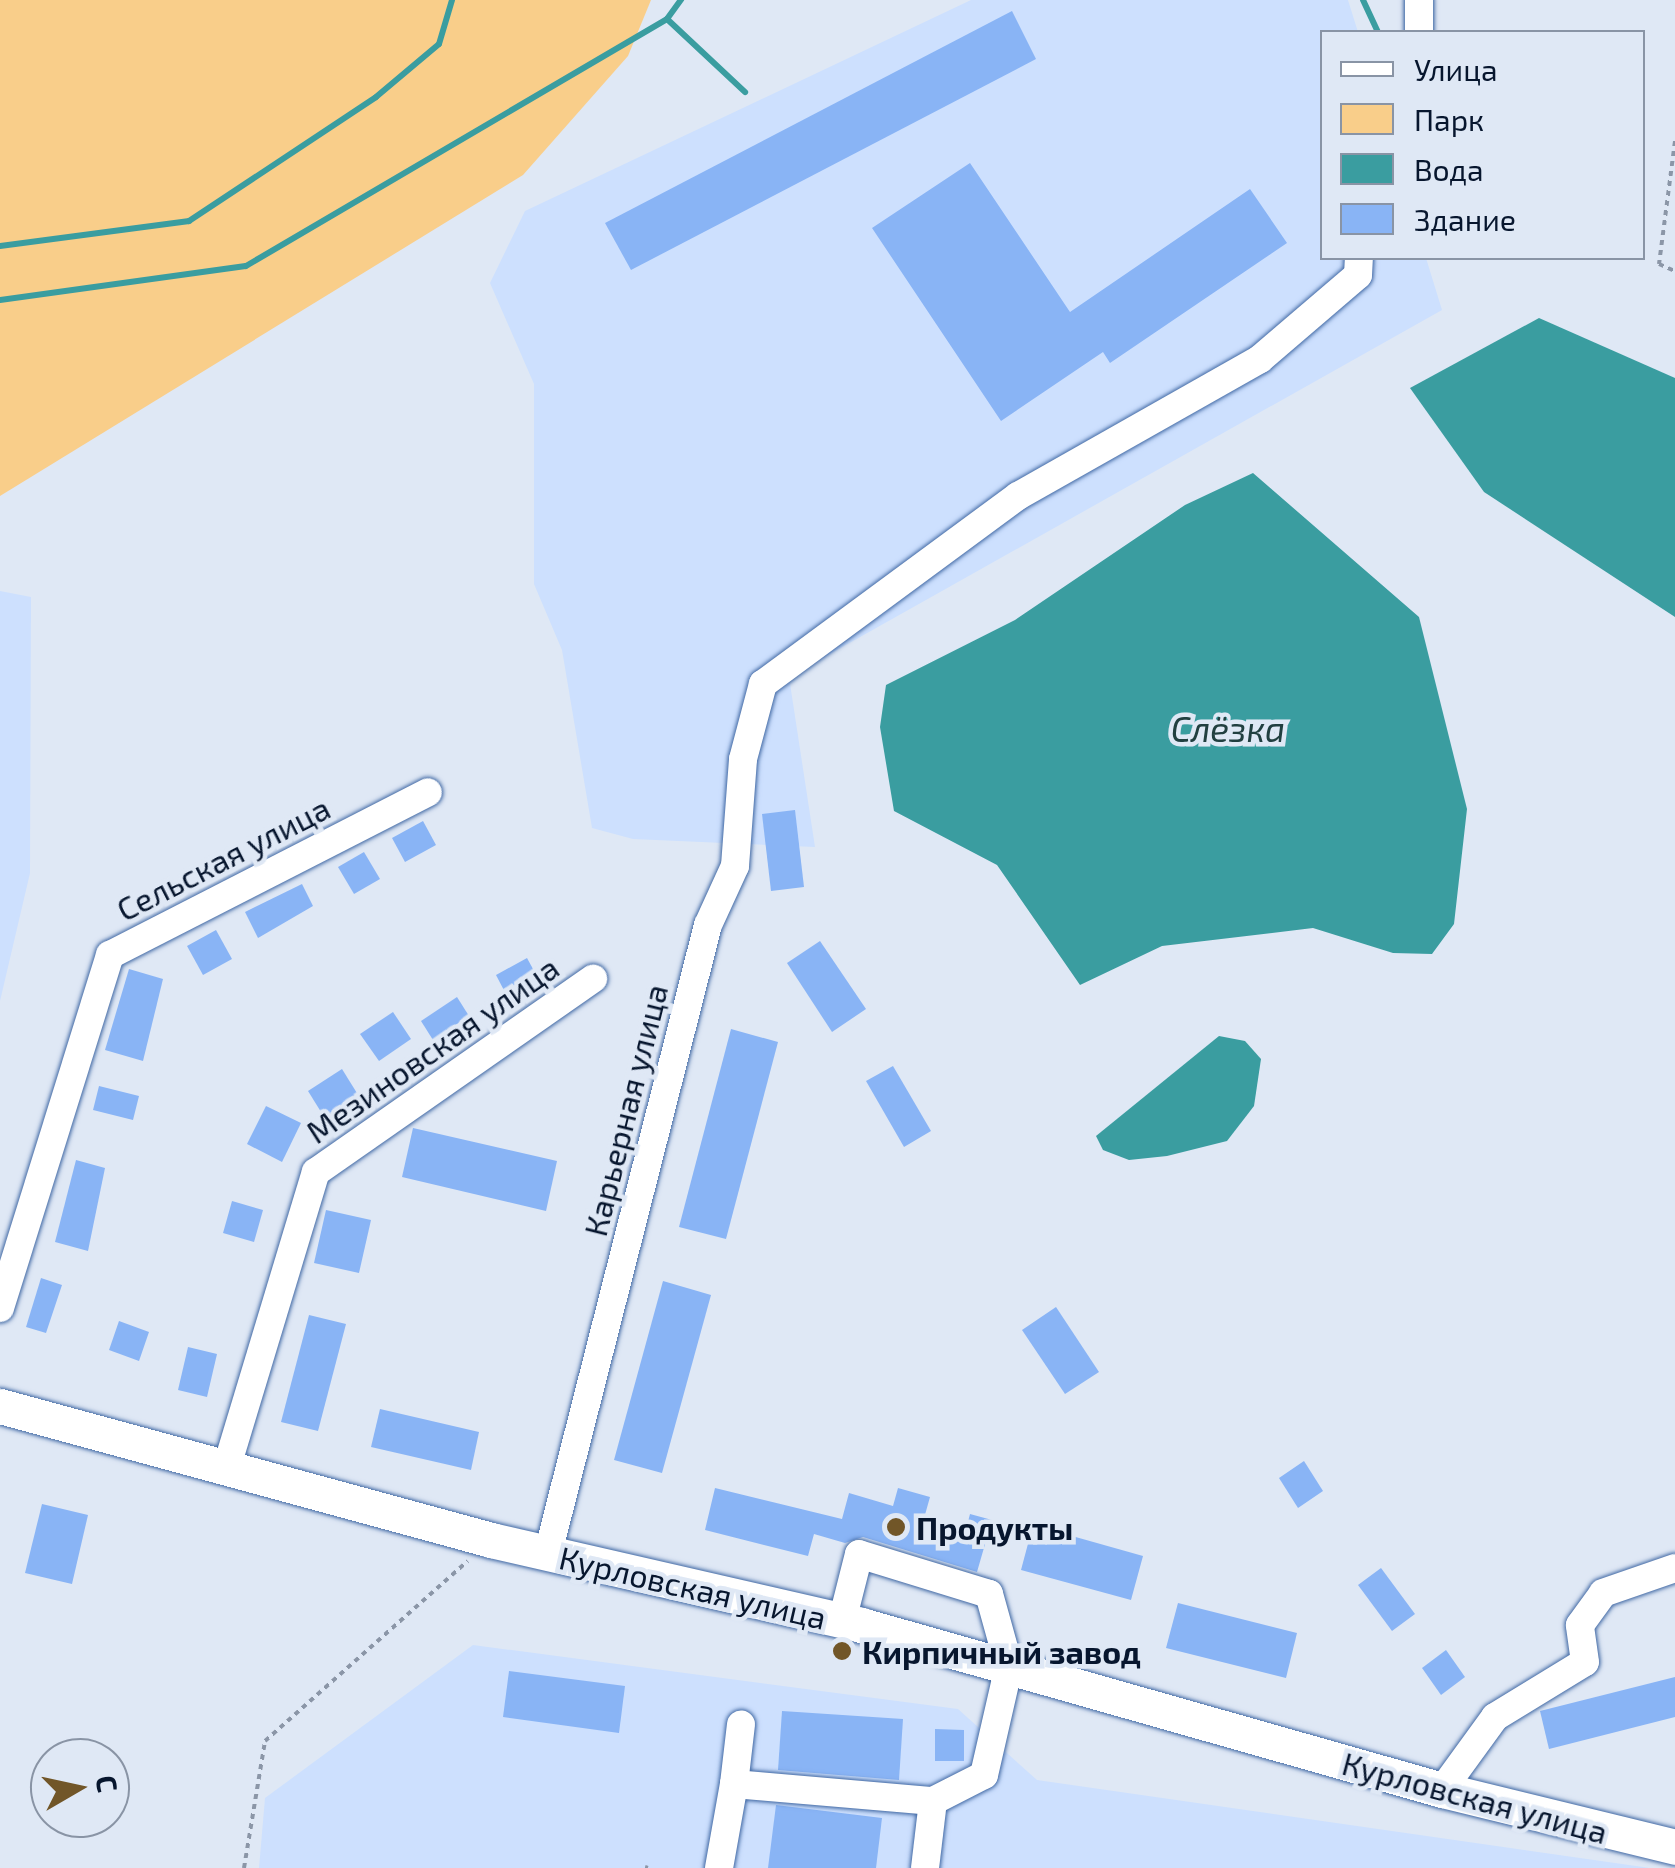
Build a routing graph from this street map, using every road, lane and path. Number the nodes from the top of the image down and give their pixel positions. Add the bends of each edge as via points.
1 (1419, 0) edge
2 (1419, 30) edge
3 (1675, 141) edge
4 (1358, 260) edge
5 (1675, 271) edge
6 (428, 792) dead end
7 (593, 980) dead end
8 (0, 1308) edge
9 (0, 1406) edge
10 (228, 1466) junction
11 (491, 1540) junction
12 (548, 1553) junction
13 (1675, 1568) edge
14 (842, 1621) junction
15 (1009, 1666) junction
16 (741, 1724) dead end
17 (734, 1784) junction
18 (1442, 1790) junction
19 (933, 1801) junction
20 (1675, 1847) edge
21 (244, 1868) edge
22 (719, 1868) edge
23 (925, 1868) edge

1 - 2 street
3 - 5 path via 1659,264
4 - 12 street, Карьерная улица via 1358,275 1260,359 1018,496 763,684 743,759 734,866 708,925
6 - 8 street, Сельская улица via 110,955
7 - 10 street, Мезиновская улица via 316,1172
9 - 10 main road, Курловская улица
10 - 11 main road, Курловская улица
11 - 12 main road, Курловская улица
11 - 21 path via 265,1741
12 - 14 main road, Курловская улица
13 - 18 street via 1603,1593 1580,1625 1585,1662 1495,1717
14 - 15 main road, Курловская улица
14 - 15 street via 859,1554 989,1594
15 - 18 main road, Курловская улица
15 - 19 street via 984,1776
16 - 17 street
17 - 19 street
17 - 22 street
18 - 20 main road, Курловская улица
19 - 23 street

